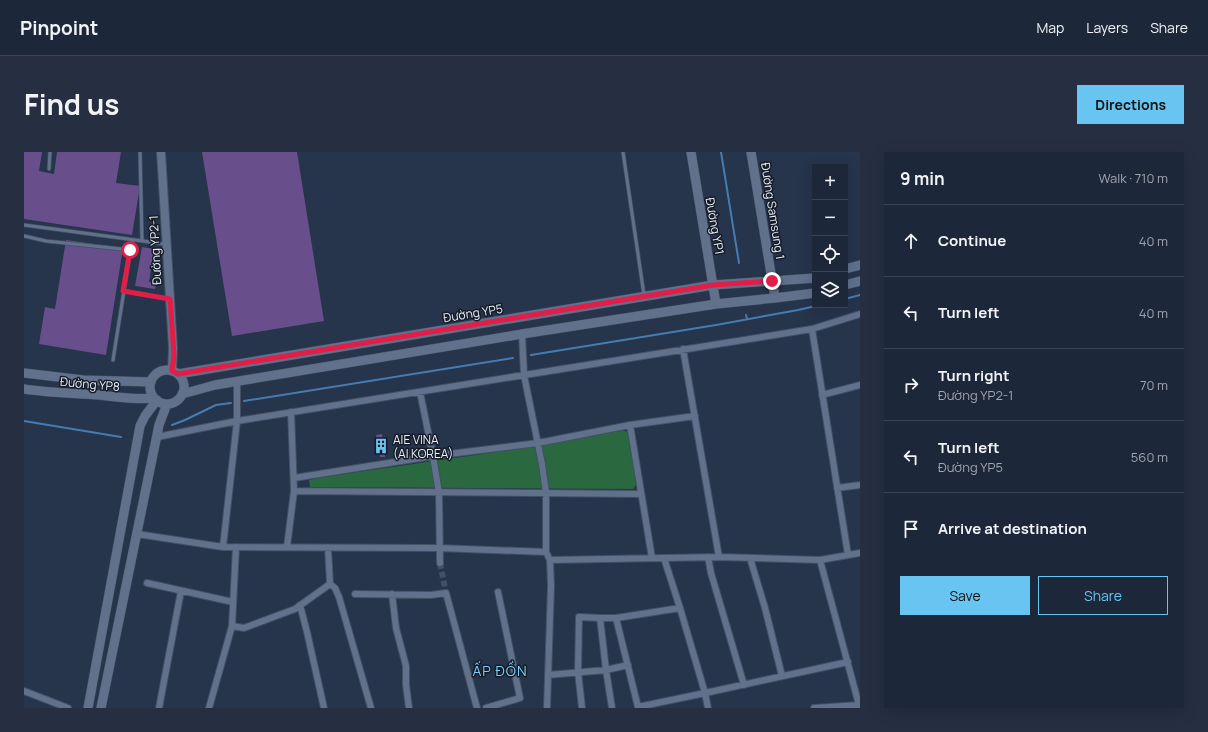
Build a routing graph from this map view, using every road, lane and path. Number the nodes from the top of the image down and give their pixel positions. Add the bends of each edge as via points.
1 (50, 152) edge
2 (140, 152) edge
3 (161, 152) edge
4 (623, 152) edge
5 (691, 152) edge
6 (751, 152) edge
7 (49, 169) dead end
8 (24, 225) edge
9 (24, 236) edge
10 (132, 240) junction
11 (142, 240) junction
12 (168, 244) junction
13 (130, 250) junction
14 (860, 265) edge
15 (848, 268) edge
16 (812, 278) edge
17 (772, 281) junction
18 (860, 281) edge
19 (848, 284) edge
20 (713, 285) junction
21 (123, 291) junction
22 (812, 293) edge
23 (645, 297) junction
24 (775, 298) junction
25 (170, 299) junction
26 (716, 304) junction
27 (860, 314) edge
28 (520, 317) junction
29 (812, 328) junction
30 (522, 334) junction
31 (683, 349) junction
32 (113, 360) dead end
33 (24, 373) edge
34 (175, 373) junction
35 (524, 375) junction
36 (237, 381) junction
37 (151, 382) junction
38 (860, 384) edge
39 (24, 389) edge
40 (420, 392) junction
41 (182, 394) junction
42 (822, 395) junction
43 (156, 399) junction
44 (167, 404) junction
45 (291, 412) junction
46 (694, 416) junction
47 (237, 421) junction
48 (630, 425) junction
49 (156, 437) junction
50 (538, 442) junction
51 (433, 456) junction
52 (294, 478) junction
53 (860, 485) edge
54 (837, 488) junction
55 (294, 491) junction
56 (438, 493) junction
57 (546, 493) junction
58 (641, 494) junction
59 (138, 534) junction
60 (224, 547) junction
61 (236, 547) junction
62 (287, 548) junction
63 (328, 548) junction
64 (439, 548) junction
65 (546, 552) junction
66 (860, 553) edge
67 (848, 555) junction
68 (708, 557) junction
69 (719, 557) junction
70 (652, 558) junction
71 (664, 558) junction
72 (750, 558) junction
73 (550, 560) junction
74 (820, 560) junction
75 (440, 563) tunnel mouth
76 (147, 583) dead end
77 (330, 584) junction
78 (181, 591) junction
79 (498, 592) dead end
80 (355, 594) dead end
81 (392, 594) junction
82 (233, 602) junction
83 (300, 605) junction
84 (680, 608) junction
85 (600, 618) junction
86 (616, 618) junction
87 (232, 626) junction
88 (848, 662) junction
89 (628, 665) junction
90 (606, 670) junction
91 (578, 672) junction
92 (548, 675) junction
93 (782, 676) junction
94 (744, 685) junction
95 (24, 691) edge
96 (706, 693) junction
97 (860, 706) edge
98 (638, 707) edge
99 (68, 708) edge
100 (88, 708) edge
101 (101, 708) edge
102 (159, 708) edge
103 (209, 708) edge
104 (324, 708) edge
105 (371, 708) edge
106 (409, 708) edge
107 (477, 708) edge
108 (486, 708) edge
109 (547, 708) edge
110 (582, 708) edge
111 (612, 708) edge
112 (708, 708) edge
113 (814, 708) edge

1 - 7 lane
2 - 11 lane
3 - 12 street, Đường YP2-1
4 - 23 lane
5 - 20 main road, Đường YP1
6 - 17 main road, Đường Samsung 1
8 - 10 lane
9 - 13 lane via 46,241
10 - 11 lane
10 - 13 lane
11 - 12 lane
12 - 25 street, Đường YP2-1
13 - 21 lane
14 - 15 main road
16 - 17 main road, Đường YP5
17 - 20 main road, Đường YP5
17 - 24 main road, Đường Samsung 1
18 - 19 main road
20 - 23 main road, Đường YP5
20 - 26 main road, Đường YP1
21 - 25 lane
21 - 32 lane
22 - 24 main road
23 - 28 main road, Đường YP5
24 - 26 main road
25 - 34 street, Đường YP2-1
26 - 30 main road
27 - 29 street
28 - 30 main road
28 - 34 main road, Đường YP5
29 - 31 street
29 - 42 street
30 - 35 street
30 - 36 main road
31 - 35 street
31 - 46 street
33 - 37 main road, Đường YP8 via 82,380
34 - 37 main road via 167,370 159,372
34 - 41 main road via 184,385
35 - 40 street
35 - 50 street
36 - 41 main road
36 - 47 street
37 - 43 main road via 150,390
38 - 42 street
39 - 43 main road, Đường YP8 via 128,399
40 - 45 street
40 - 51 street
41 - 44 main road via 175,402
42 - 54 street
43 - 44 main road
43 - 100 main road via 140,426
44 - 49 main road
45 - 47 street
45 - 52 street
46 - 48 street
46 - 69 street
47 - 49 street
47 - 60 street
48 - 50 street
48 - 58 street
49 - 59 main road
50 - 51 street
50 - 57 street
51 - 52 street
51 - 56 street
52 - 55 street
53 - 54 street
54 - 67 street
55 - 56 street
55 - 62 street
56 - 57 street
56 - 64 street
57 - 58 street
57 - 65 street
58 - 70 street
59 - 60 street
59 - 101 main road
60 - 61 street
61 - 62 street
61 - 82 street
62 - 63 street
63 - 64 street
63 - 77 street
64 - 65 street
64 - 75 street
65 - 73 street
66 - 67 street
67 - 74 street
68 - 69 street
68 - 71 street
68 - 94 street
69 - 72 street
70 - 71 street
70 - 73 street
71 - 84 street
72 - 74 street
72 - 93 street
73 - 92 street
74 - 88 street
76 - 78 street
77 - 83 street
77 - 105 street via 336,588 339,597
78 - 82 street
78 - 102 street
79 - 108 street via 520,698
80 - 81 street
81 - 106 street via 396,628 406,666
81 - 107 street via 446,593
82 - 87 street
83 - 87 street via 244,628
83 - 104 street
84 - 86 street
84 - 96 street
85 - 86 street
85 - 90 street
85 - 91 street via 579,617
86 - 89 street
87 - 103 street
88 - 93 street
88 - 97 street
89 - 90 street
89 - 98 street
90 - 91 street
90 - 111 street
91 - 92 street
91 - 110 street
92 - 109 street
93 - 94 street
94 - 96 street
95 - 99 street
96 - 98 street
96 - 112 street
97 - 113 street

